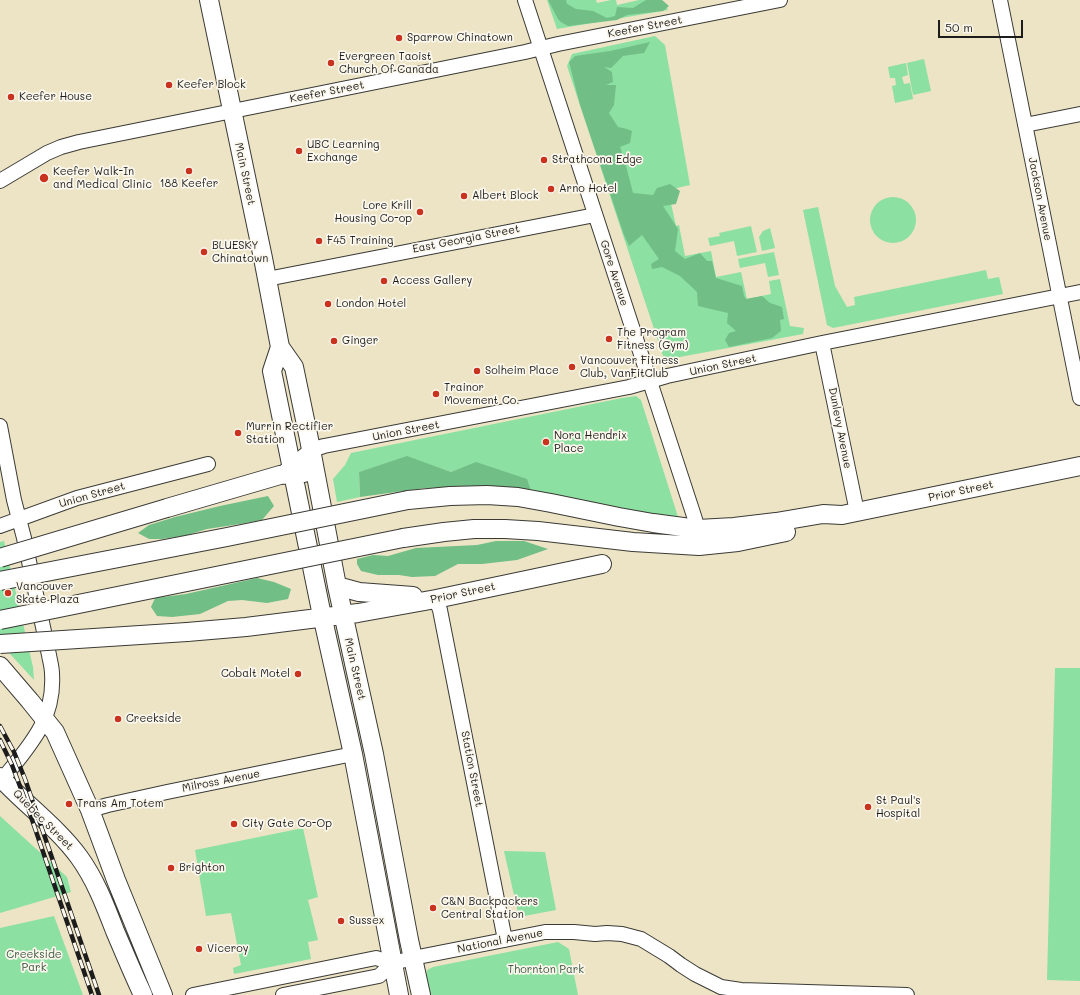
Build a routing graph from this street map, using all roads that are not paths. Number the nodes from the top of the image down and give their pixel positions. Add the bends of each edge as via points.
1 (209, 0) edge
2 (525, 0) edge
3 (780, 0) edge
4 (1000, 0) edge
5 (540, 48) junction
6 (232, 111) junction
7 (1080, 114) edge
8 (1025, 125) junction
9 (0, 181) edge
10 (595, 215) junction
11 (267, 279) junction
12 (1080, 292) edge
13 (1059, 296) junction
14 (822, 343) junction
15 (280, 347) junction
16 (650, 381) junction
17 (1080, 398) edge
18 (0, 426) edge
19 (311, 450) junction
20 (208, 464) dead end
21 (1079, 466) edge
22 (315, 472) junction
23 (285, 473) junction
24 (850, 514) junction
25 (20, 519) junction
26 (0, 526) edge
27 (698, 538) junction
28 (0, 558) edge
29 (602, 564) dead end
30 (0, 581) edge
31 (337, 586) junction
32 (436, 599) junction
33 (343, 616) junction
34 (323, 618) junction
35 (0, 620) edge
36 (0, 644) edge
37 (0, 666) edge
38 (45, 720) junction
39 (353, 754) junction
40 (1, 778) edge
41 (90, 810) junction
42 (505, 940) junction
43 (413, 958) junction
44 (393, 963) junction
45 (142, 995) edge
46 (163, 995) edge
47 (192, 995) edge
48 (283, 995) edge
49 (399, 995) edge
50 (421, 995) edge
51 (907, 995) edge

1 - 6 main road, Main Street
2 - 5 street, Gore Avenue
3 - 5 street, Keefer Street
4 - 8 street, Jackson Avenue
5 - 6 street, Keefer Street
5 - 10 street, Gore Avenue
6 - 9 street, Keefer Street via 79,142 47,153
6 - 11 main road, Main Street
7 - 8 street
8 - 13 street, Jackson Avenue
10 - 11 street, East Georgia Street
10 - 16 street, Gore Avenue
11 - 15 main road, Main Street
12 - 13 street, Union Street
13 - 14 street, Union Street
13 - 17 street, Jackson Avenue
14 - 16 street, Union Street
14 - 24 street, Dunlevy Avenue
15 - 19 main road, Main Street via 294,367
15 - 23 main road, Main Street via 272,372
16 - 19 street, Union Street
16 - 27 street, Gore Avenue
18 - 25 street, Quebec Street
19 - 22 main road, Main Street
19 - 23 street, Union Street
20 - 25 street, Union Street via 76,498
21 - 24 main road, Prior Street
22 - 23 main road
22 - 31 main road, Main Street
23 - 28 main road, bridge
23 - 34 main road, Main Street
24 - 27 main road, Prior Street via 823,514 734,527
25 - 26 street, Union Street
25 - 38 street, Quebec Street via 52,673 50,702
27 - 30 main road, bridge via 653,524 551,503 487,495 450,496 408,500
27 - 35 main road, bridge via 633,542 505,529 444,532
29 - 32 main road, Prior Street
31 - 32 main road via 359,592
31 - 33 main road, Main Street
32 - 33 main road, Prior Street
32 - 42 street, Station Street
33 - 34 main road, Prior Street
33 - 43 main road, Main Street via 374,754
34 - 36 main road, Prior Street, bridge via 187,632
34 - 39 main road, Main Street
37 - 38 main road
38 - 40 street, Quebec Street via 37,735
38 - 41 main road via 55,732
39 - 41 street, Milross Avenue via 108,804
39 - 44 main road, Main Street
40 - 45 main road, Quebec Street via 79,856 104,902
41 - 46 main road
42 - 43 street, National Avenue
42 - 51 street, National Avenue via 545,932 622,934 642,939 695,974 722,987 741,990
43 - 44 street, National Avenue
43 - 50 main road, Main Street
44 - 47 street, National Avenue via 376,958
44 - 48 street, National Avenue via 380,976
44 - 49 main road, Main Street

